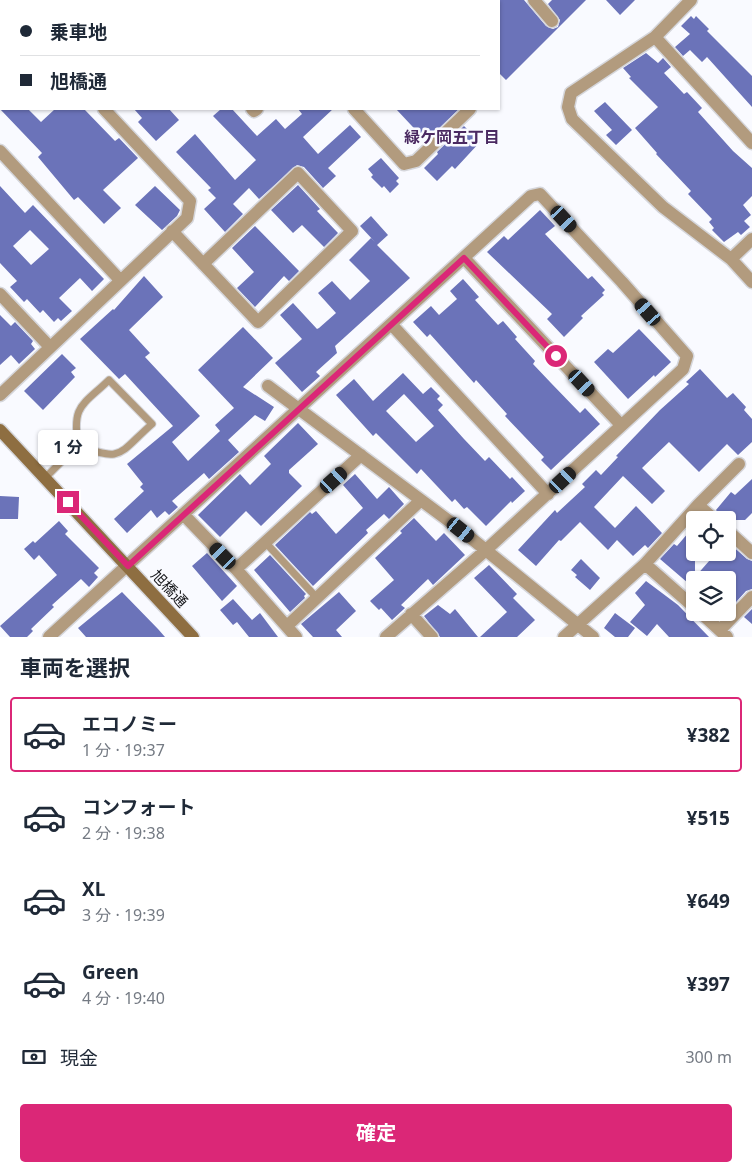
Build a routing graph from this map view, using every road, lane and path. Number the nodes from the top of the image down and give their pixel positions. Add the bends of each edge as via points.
1 (534, 0) edge
2 (691, 0) edge
3 (552, 21) dead end
4 (655, 37) junction
5 (105, 110) edge
6 (355, 110) edge
7 (469, 110) edge
8 (752, 143) edge
9 (0, 151) edge
10 (172, 231) junction
11 (752, 239) edge
12 (464, 258) junction
13 (731, 259) junction
14 (203, 264) junction
15 (120, 280) junction
16 (752, 282) edge
17 (0, 294) edge
18 (392, 325) junction
19 (49, 346) junction
20 (268, 386) dead end
21 (0, 395) edge
22 (299, 409) junction
23 (621, 425) junction
24 (0, 430) edge
25 (78, 445) junction
26 (361, 455) junction
27 (739, 464) dead end
28 (45, 478) junction
29 (548, 494) junction
30 (421, 500) junction
31 (698, 505) junction
32 (705, 511) edge
33 (183, 514) junction
34 (736, 538) edge
35 (265, 542) junction
36 (486, 550) junction
37 (752, 553) edge
38 (645, 564) junction
39 (128, 566) junction
40 (236, 569) junction
41 (752, 597) edge
42 (317, 598) junction
43 (686, 600) edge
44 (411, 614) junction
45 (710, 621) edge
46 (578, 625) junction
47 (286, 626) junction
48 (724, 634) edge
49 (54, 636) edge
50 (193, 637) edge
51 (296, 637) edge
52 (386, 637) edge
53 (432, 637) edge
54 (564, 637) edge
55 (592, 637) edge

1 - 3 street
2 - 4 street
4 - 8 street
4 - 13 street via 571,93 568,107 572,119 663,207
5 - 10 street via 190,201 187,218
6 - 7 street via 404,164 416,161
9 - 15 street
10 - 14 street
10 - 15 street
11 - 13 street
12 - 18 street
12 - 23 street
12 - 23 street via 531,196 540,194 687,356 683,369
13 - 16 street
14 - 14 street via 258,322 352,232 298,173
15 - 19 street
17 - 19 street
18 - 22 street
18 - 29 street
19 - 21 street
20 - 22 street
22 - 26 street
22 - 33 street
23 - 29 street
24 - 28 street, 旭橋通
25 - 25 lane via 74,422 79,409 109,380 152,424 118,455 106,456
25 - 28 lane
26 - 30 street
26 - 35 street
27 - 31 street
28 - 39 street, 旭橋通
29 - 36 street
30 - 36 street
30 - 42 street
31 - 32 street
31 - 38 street
33 - 39 street
33 - 40 street
34 - 37 street
35 - 40 street
35 - 42 lane
36 - 44 street
36 - 46 street
38 - 43 street
38 - 46 street
39 - 49 street
39 - 50 street, 旭橋通
40 - 47 street
41 - 48 street
42 - 47 street
44 - 52 street
44 - 53 street
45 - 48 street
46 - 54 street
46 - 55 street
47 - 51 street

